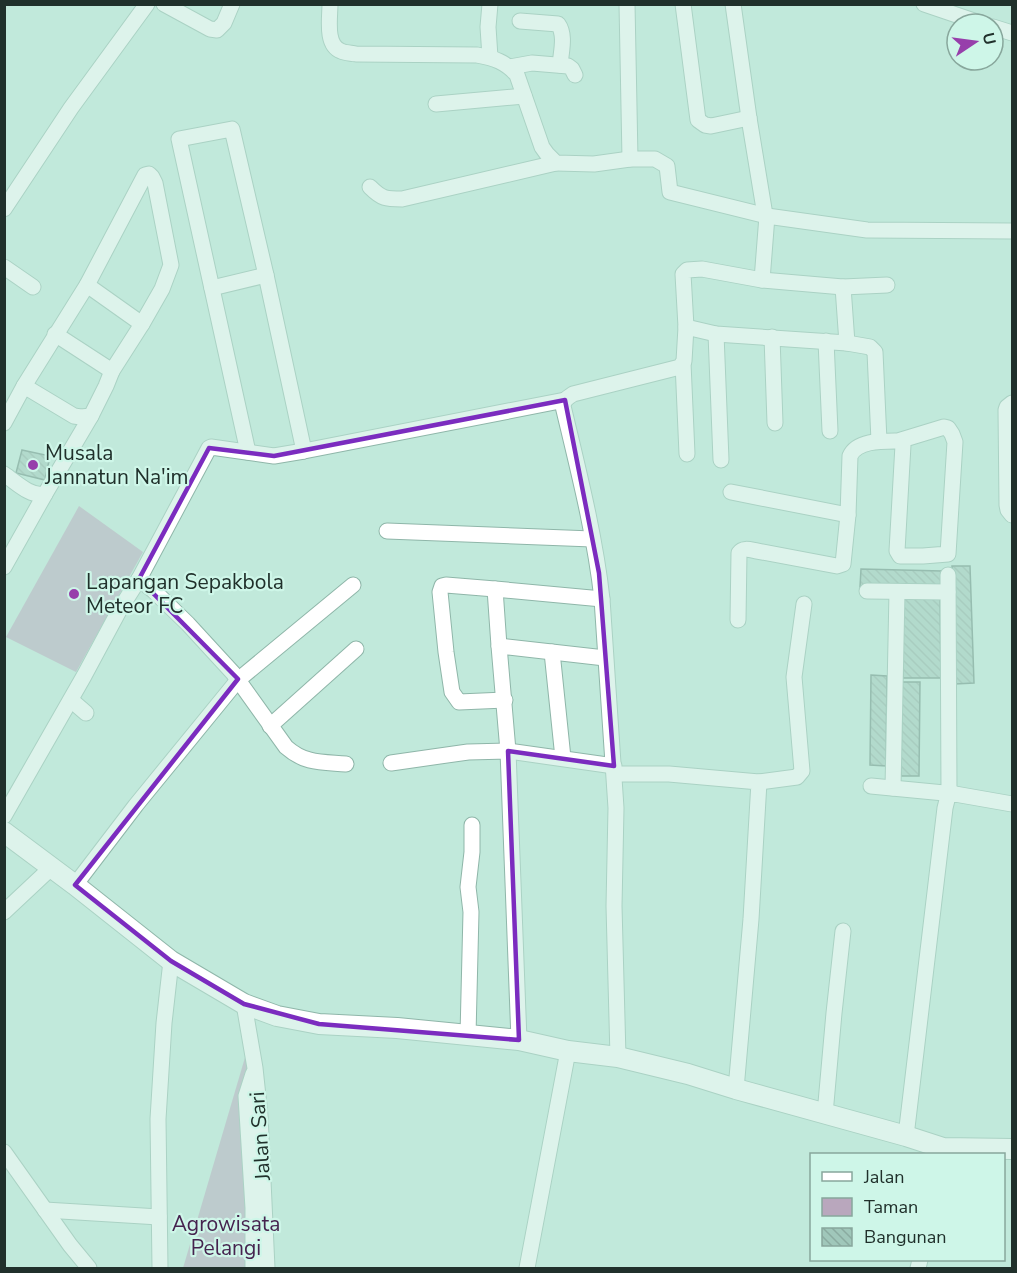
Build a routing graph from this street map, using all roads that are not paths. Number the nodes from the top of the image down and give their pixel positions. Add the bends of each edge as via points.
1 (147, 4) edge
2 (164, 4) edge
3 (232, 4) edge
4 (490, 4) edge
5 (627, 4) edge
6 (733, 4) edge
7 (924, 4) edge
8 (686, 5) edge
9 (327, 6) edge
10 (948, 12) edge
11 (520, 21) dead end
12 (484, 56) junction
13 (560, 65) junction
14 (510, 67) junction
15 (575, 75) dead end
16 (524, 96) junction
17 (436, 104) dead end
18 (749, 118) junction
19 (630, 159) junction
20 (556, 163) junction
21 (370, 187) dead end
22 (4, 209) edge
23 (766, 215) junction
24 (1012, 231) edge
25 (4, 267) edge
26 (266, 275) junction
27 (762, 280) junction
28 (87, 285) junction
29 (886, 285) dead end
30 (33, 287) dead end
31 (843, 287) junction
32 (212, 288) junction
33 (142, 324) junction
34 (686, 327) junction
35 (56, 334) junction
36 (716, 334) junction
37 (772, 337) junction
38 (826, 341) junction
39 (846, 343) junction
40 (683, 363) junction
41 (112, 371) junction
42 (24, 386) junction
43 (565, 400) junction
44 (1012, 403) edge
45 (91, 416) junction
46 (4, 423) edge
47 (775, 423) dead end
48 (830, 431) dead end
49 (879, 441) junction
50 (898, 441) junction
51 (304, 451) junction
52 (248, 452) junction
53 (687, 454) dead end
54 (1009, 457) edge
55 (721, 460) dead end
56 (4, 474) edge
57 (731, 492) dead end
58 (45, 494) junction
59 (848, 515) junction
60 (1012, 515) edge
61 (387, 531) dead end
62 (592, 539) junction
63 (9, 548) edge
64 (4, 567) edge
65 (948, 575) dead end
66 (139, 579) junction
67 (353, 585) dead end
68 (495, 590) junction
69 (867, 591) dead end
70 (897, 592) junction
71 (948, 592) junction
72 (602, 599) junction
73 (804, 604) dead end
74 (738, 620) dead end
75 (499, 646) junction
76 (356, 649) dead end
77 (552, 652) junction
78 (605, 658) junction
79 (238, 680) junction
80 (71, 700) junction
81 (505, 700) junction
82 (86, 713) dead end
83 (270, 726) junction
84 (508, 751) junction
85 (562, 758) junction
86 (391, 763) dead end
87 (346, 764) dead end
88 (614, 770) junction
89 (759, 782) junction
90 (871, 786) dead end
91 (892, 788) junction
92 (952, 794) junction
93 (1012, 804) edge
94 (4, 816) edge
95 (472, 825) dead end
96 (4, 832) edge
97 (52, 867) junction
98 (75, 885) junction
99 (4, 912) edge
100 (843, 931) dead end
101 (171, 962) junction
102 (244, 1004) junction
103 (468, 1035) junction
104 (519, 1040) junction
105 (568, 1051) junction
106 (618, 1057) junction
107 (255, 1068) junction
108 (736, 1089) junction
109 (825, 1114) junction
110 (906, 1136) junction
111 (1012, 1149) edge
112 (942, 1151) edge
113 (4, 1152) edge
114 (45, 1210) junction
115 (159, 1217) junction
116 (89, 1269) edge
117 (160, 1269) edge
118 (253, 1269) edge
119 (267, 1269) edge
120 (527, 1269) edge

1 - 22 street
2 - 3 street via 217,30
4 - 12 street
5 - 19 street
6 - 18 street
7 - 10 street
8 - 18 street via 698,120 711,126
9 - 12 street via 333,46 353,60
11 - 13 street via 558,24 563,34
12 - 14 street
13 - 14 street via 532,63
13 - 15 street via 571,67
14 - 16 street
16 - 17 street
16 - 20 street via 542,147
18 - 23 street
19 - 20 street via 594,164
19 - 23 street via 655,159 667,166 670,192
20 - 21 street via 402,199 386,199
23 - 24 street via 867,230
23 - 27 street
25 - 30 street
26 - 32 street
26 - 32 street via 232,129 179,139
26 - 51 street
27 - 31 street
27 - 34 street via 702,269 684,271
28 - 33 street
28 - 33 street via 144,175 149,174 155,183 171,265
28 - 35 street
29 - 31 street
31 - 39 street
32 - 52 street
33 - 41 street
34 - 36 street
34 - 40 street
35 - 41 street
35 - 42 street
36 - 37 street
36 - 55 street
37 - 38 street
37 - 47 street
38 - 39 street
38 - 48 street
39 - 49 street via 870,347 875,352
40 - 43 street via 680,367 573,394
40 - 53 street
41 - 45 street
42 - 45 street via 74,416
42 - 46 street
43 - 51 street
43 - 62 street via 563,406
44 - 54 street via 1006,410
45 - 58 street
49 - 50 street
49 - 59 street via 851,453
50 - 50 street via 944,427 952,434 955,442 946,555 898,553 903,449
51 - 52 street via 274,456
52 - 66 street via 209,448
54 - 60 street via 1007,505
56 - 58 street via 32,493
57 - 59 street
58 - 63 street
59 - 74 street via 842,565 740,551
61 - 62 street
62 - 72 street
63 - 64 street
65 - 71 street
66 - 79 street via 188,624
66 - 80 street
67 - 79 street
68 - 72 street
68 - 75 street
68 - 81 street via 446,585 440,592 454,696 459,702
69 - 70 street
70 - 71 street
70 - 91 street
71 - 92 street
72 - 78 street
73 - 89 street via 794,677 802,771 796,777
75 - 77 street
75 - 81 street
76 - 83 street
77 - 78 street
77 - 85 street
78 - 88 street
79 - 83 street
79 - 98 street
80 - 82 street
80 - 94 street
81 - 84 street
83 - 87 street via 295,755
84 - 85 street
84 - 86 street via 468,752
84 - 104 street
85 - 88 street
88 - 89 street
88 - 106 street
89 - 108 street
90 - 91 street
91 - 92 street
92 - 93 street
92 - 110 street via 945,808
95 - 103 street
96 - 97 main road
97 - 98 main road
97 - 99 street
98 - 101 main road
100 - 109 street
101 - 102 main road
101 - 115 street via 158,1119
102 - 103 main road via 277,1016 319,1024
102 - 107 street, Jalan Sari
103 - 104 main road
104 - 105 main road
105 - 106 main road
105 - 120 street
106 - 108 main road
107 - 118 street via 246,1096
107 - 119 street, Jalan Sari
108 - 109 main road
109 - 110 main road
110 - 112 main road
111 - 112 main road
113 - 114 street
114 - 115 street
114 - 116 street
115 - 117 street

